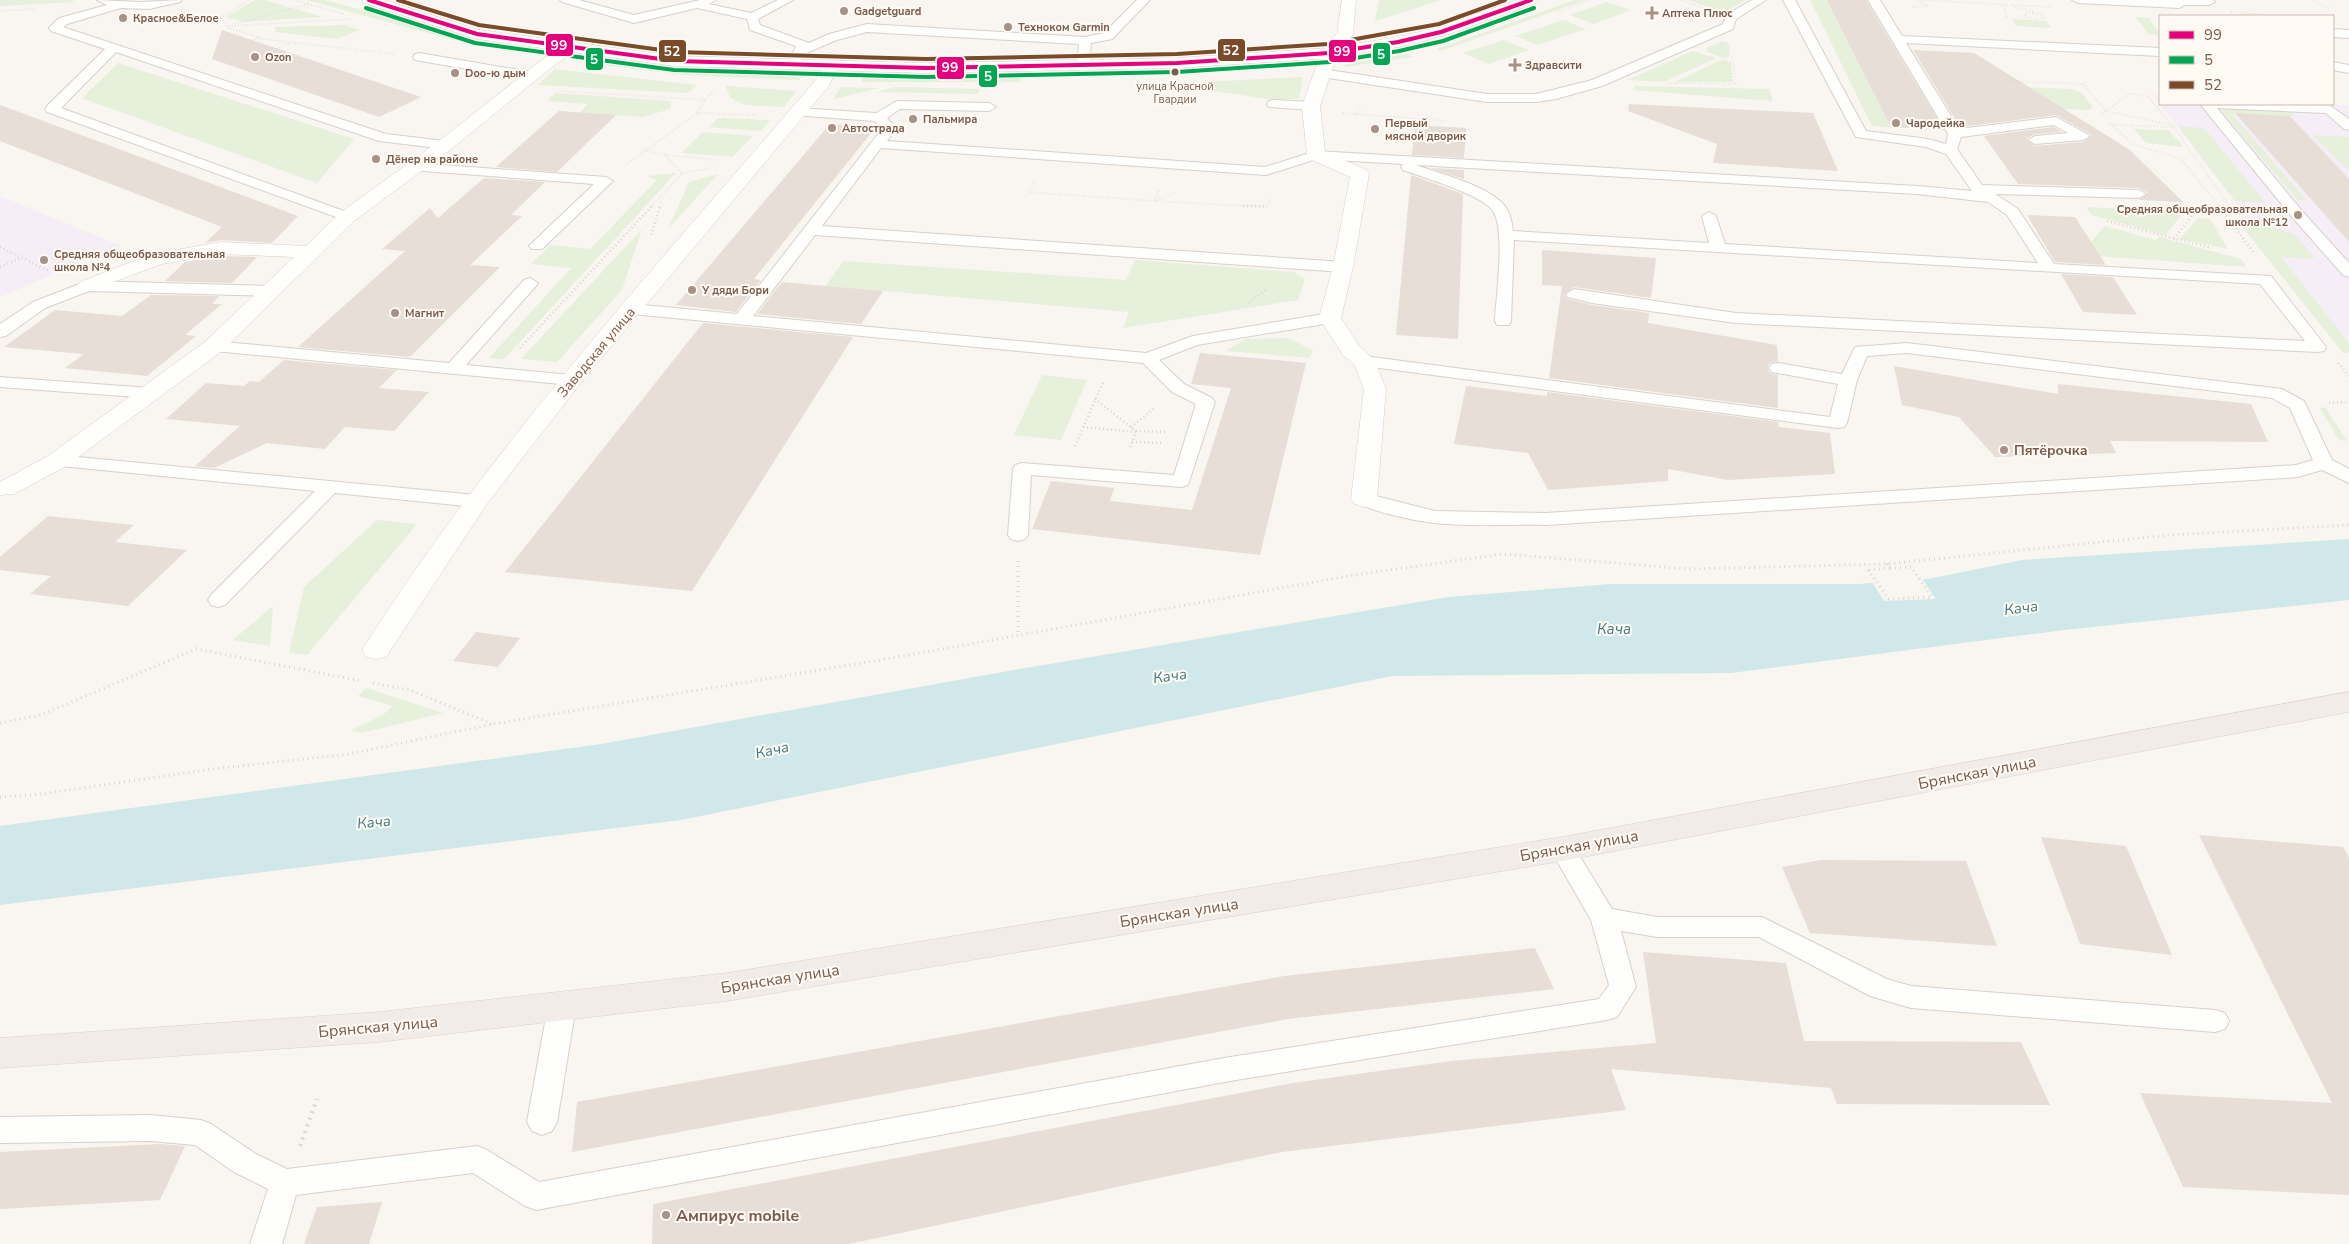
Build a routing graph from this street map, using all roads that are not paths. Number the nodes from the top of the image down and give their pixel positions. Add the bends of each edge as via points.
1 (103, 0) edge
2 (176, 0) edge
3 (373, 0) edge
4 (566, 0) edge
5 (710, 0) edge
6 (787, 0) edge
7 (1144, 0) edge
8 (1349, 0) edge
9 (1531, 0) edge
10 (1760, 0) edge
11 (1789, 0) edge
12 (1874, 0) edge
13 (2078, 0) edge
14 (2176, 2) edge
15 (2209, 2) dead end
16 (118, 5) junction
17 (697, 5) junction
18 (2190, 15) edge
19 (752, 17) junction
20 (2334, 33) edge
21 (2349, 34) edge
22 (1896, 39) junction
23 (1085, 42) junction
24 (573, 47) junction
25 (113, 48) junction
26 (2159, 52) edge
27 (1329, 53) junction
28 (419, 57) road end
29 (796, 59) junction
30 (1083, 66) junction
31 (2334, 66) edge
32 (831, 67) junction
33 (2349, 69) edge
34 (1322, 73) junction
35 (525, 82) junction
36 (1274, 104) dead end
37 (2208, 105) edge
38 (2239, 105) edge
39 (1311, 106) junction
40 (989, 107) dead end
41 (796, 114) junction
42 (879, 117) junction
43 (2349, 126) edge
44 (1955, 134) junction
45 (2035, 140) dead end
46 (878, 144) junction
47 (445, 145) junction
48 (1951, 151) junction
49 (1316, 155) junction
50 (1392, 161) junction
51 (415, 167) junction
52 (1978, 189) junction
53 (2140, 194) dead end
54 (1993, 198) junction
55 (1709, 216) dead end
56 (348, 217) junction
57 (810, 230) junction
58 (1507, 235) junction
59 (537, 246) dead end
60 (1719, 249) junction
61 (309, 252) junction
62 (1343, 267) junction
63 (2049, 268) junction
64 (2349, 272) edge
65 (530, 283) dead end
66 (87, 286) junction
67 (270, 291) junction
68 (1574, 294) dead end
69 (632, 309) junction
70 (1330, 318) junction
71 (742, 319) junction
72 (1503, 321) dead end
73 (0, 332) edge
74 (214, 346) junction
75 (1148, 358) junction
76 (1364, 361) junction
77 (1778, 368) dead end
78 (452, 370) junction
79 (571, 380) junction
80 (1848, 380) junction
81 (0, 382) edge
82 (150, 393) junction
83 (57, 461) junction
84 (2324, 463) junction
85 (2349, 477) edge
86 (331, 486) junction
87 (2, 491) edge
88 (1364, 499) joint
89 (476, 501) junction
90 (1018, 535) road end
91 (218, 600) dead end
92 (376, 650) dead end
93 (2349, 702) edge
94 (1562, 849) junction
95 (1604, 918) junction
96 (562, 1006) junction
97 (2215, 1021) dead end
98 (0, 1053) edge
99 (542, 1122) dead end
100 (0, 1130) edge
101 (285, 1183) junction
102 (266, 1244) edge

1 - 16 lane
2 - 16 lane via 162,4
3 - 24 street via 477,34
4 - 17 lane via 634,19
5 - 17 lane
6 - 19 lane
7 - 23 lane via 1108,36
8 - 27 street via 1345,34
9 - 27 street via 1441,32
10 - 34 lane via 1730,16 1729,26 1597,83 1556,95 1488,98
11 - 48 lane via 1861,134 1928,143
12 - 22 lane
13 - 14 lane
14 - 15 lane
14 - 18 lane
16 - 25 lane via 63,21 55,28
17 - 19 lane
19 - 29 lane via 754,27 803,44
20 - 21 lane
22 - 26 lane
22 - 44 lane
23 - 29 lane via 867,28 832,37
23 - 30 lane
24 - 29 street via 675,61
24 - 35 street
25 - 47 lane via 384,138
25 - 56 lane via 52,109
27 - 30 street
27 - 34 street
28 - 35 lane
29 - 32 street
30 - 32 street
31 - 33 lane
32 - 41 street, Заводская улица
34 - 39 street
35 - 47 street
36 - 39 lane
37 - 64 lane
38 - 43 lane via 2329,109
39 - 49 street
40 - 42 lane via 897,106
41 - 42 lane
41 - 69 street, Заводская улица
42 - 46 lane via 889,129
44 - 45 lane via 2056,121 2083,136
44 - 48 lane
46 - 49 lane via 1266,171
46 - 57 lane
47 - 51 street
48 - 52 lane
49 - 50 lane
49 - 62 street via 1360,174
50 - 54 lane via 1909,190
50 - 58 lane via 1478,194 1499,208
51 - 56 street
51 - 59 lane via 606,181
52 - 53 lane
52 - 54 lane
54 - 63 lane via 2013,212
55 - 60 lane
56 - 61 street
57 - 62 lane
57 - 71 lane
58 - 60 lane
58 - 72 lane
60 - 63 lane
61 - 66 street via 221,248 156,259
61 - 67 street
62 - 70 street
63 - 68 lane via 2264,279 2318,347 1736,318
65 - 78 lane
66 - 67 lane
66 - 73 lane via 38,306
67 - 74 street
69 - 71 lane
69 - 79 street, Заводская улица
70 - 75 lane via 1193,341
70 - 76 street via 1351,350
71 - 75 lane
74 - 78 lane
74 - 82 street
75 - 90 lane via 1178,388 1206,402 1180,481 1022,469
76 - 80 lane via 1838,423
76 - 88 street via 1375,389
77 - 80 lane
78 - 79 lane
79 - 89 street, Заводская улица
80 - 84 lane via 1861,351 1907,348 2276,393 2298,405
81 - 82 lane
82 - 83 street
83 - 86 lane
83 - 87 street
84 - 85 lane
84 - 88 lane via 2298,471 1546,519 1435,517
86 - 89 lane
86 - 91 lane
89 - 92 street, Заводская улица
93 - 94 highway, Брянская улица
94 - 95 lane
94 - 96 highway, Брянская улица via 727,987
95 - 97 lane via 1657,927 1762,927 1880,988 1911,997
95 - 101 lane via 1623,987 1607,1009 1230,1069 536,1196 477,1159
96 - 98 highway, Брянская улица via 379,1027
96 - 99 lane
100 - 101 lane via 151,1128 201,1133 245,1163
101 - 102 lane

